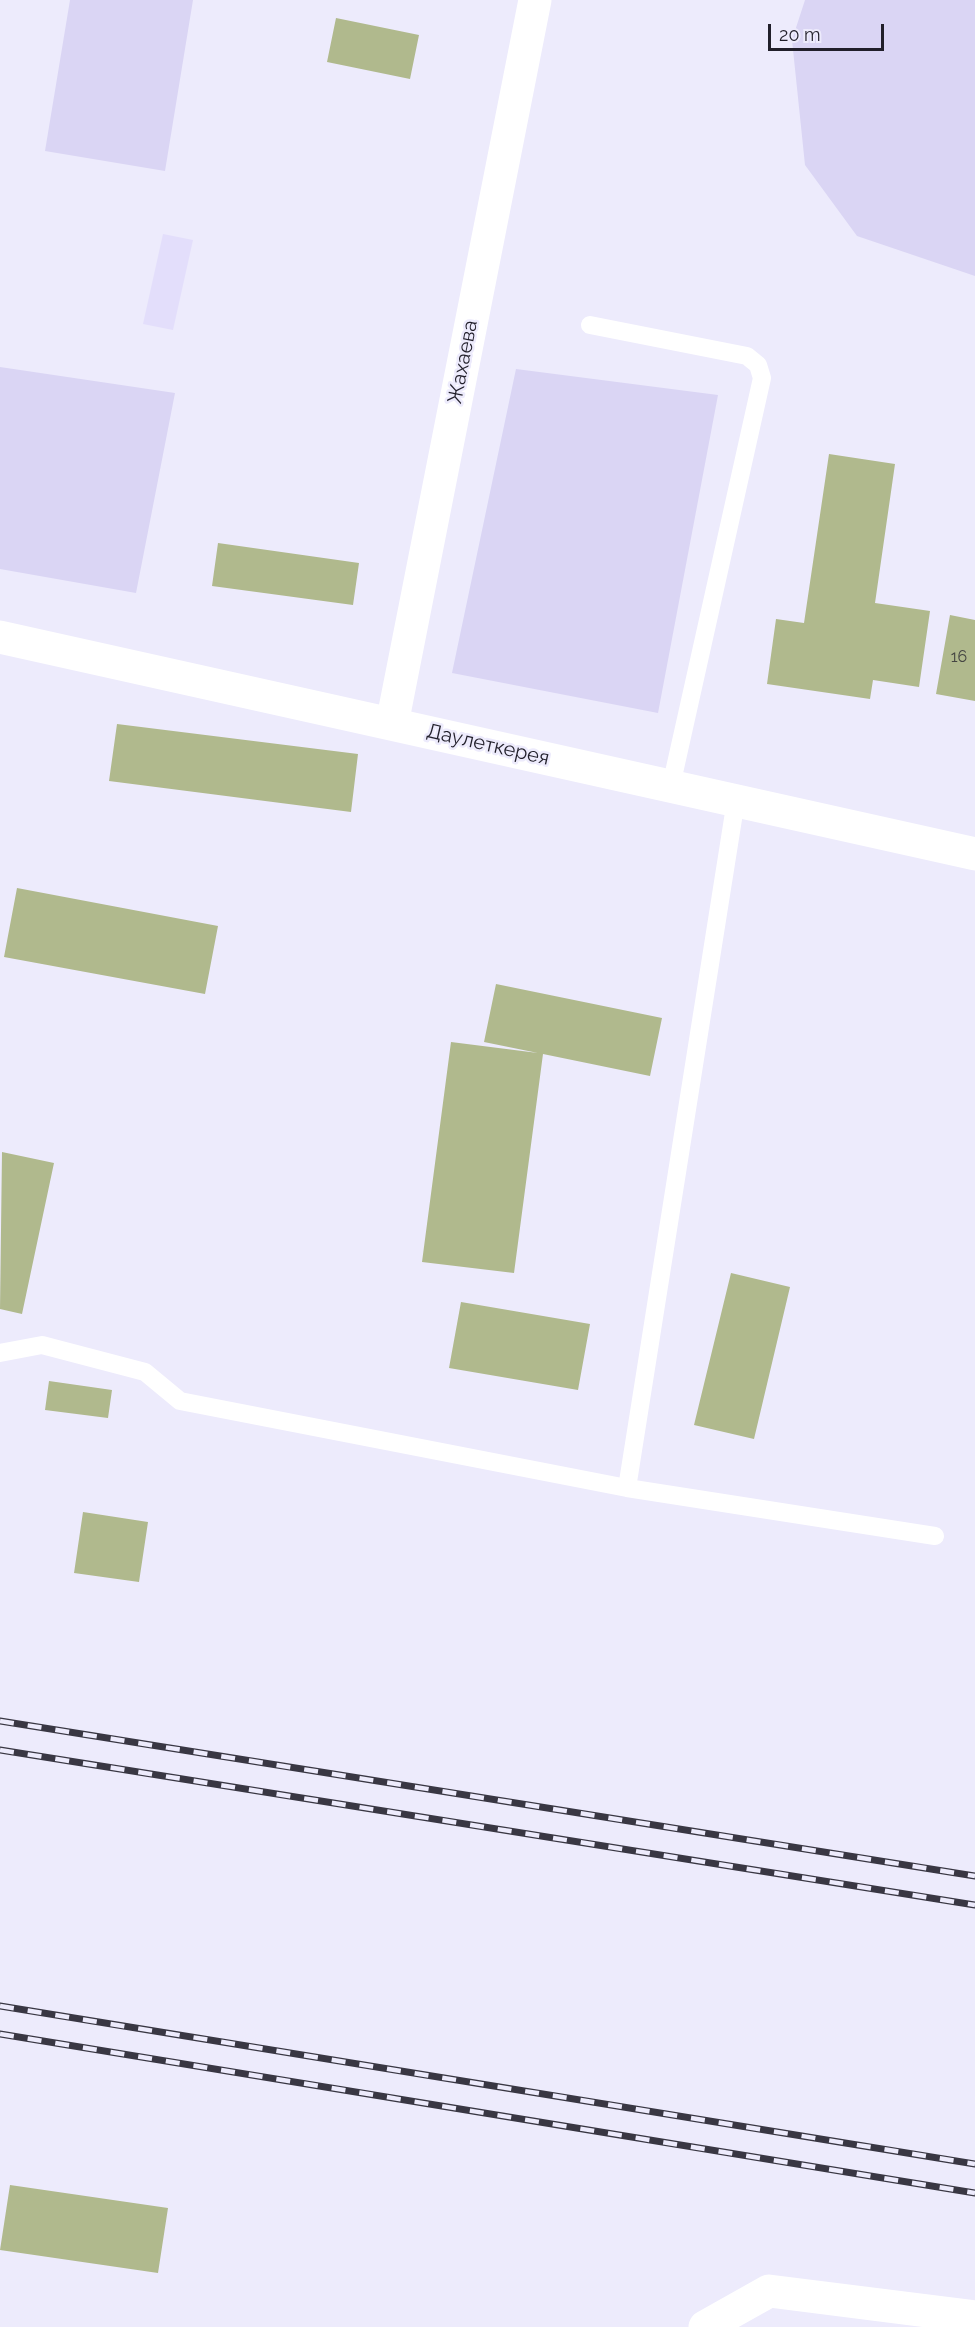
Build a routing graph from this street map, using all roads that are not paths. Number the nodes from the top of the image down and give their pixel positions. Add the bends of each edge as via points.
1 (535, 0) edge
2 (590, 325) dead end
3 (0, 637) edge
4 (392, 724) junction
5 (671, 786) junction
6 (736, 800) junction
7 (975, 854) edge
8 (0, 1353) edge
9 (627, 1488) junction
10 (935, 1536) dead end
11 (975, 2317) edge
12 (705, 2327) edge

1 - 4 street, Жахаева
2 - 5 lane via 747,356 758,365 762,378
3 - 4 street, Даулеткерея
4 - 5 street, Даулеткерея
5 - 6 street, Даулеткерея
6 - 7 street, Даулеткерея
6 - 9 lane
8 - 9 lane via 42,1345 146,1372 180,1401
9 - 10 lane
11 - 12 street via 769,2291

